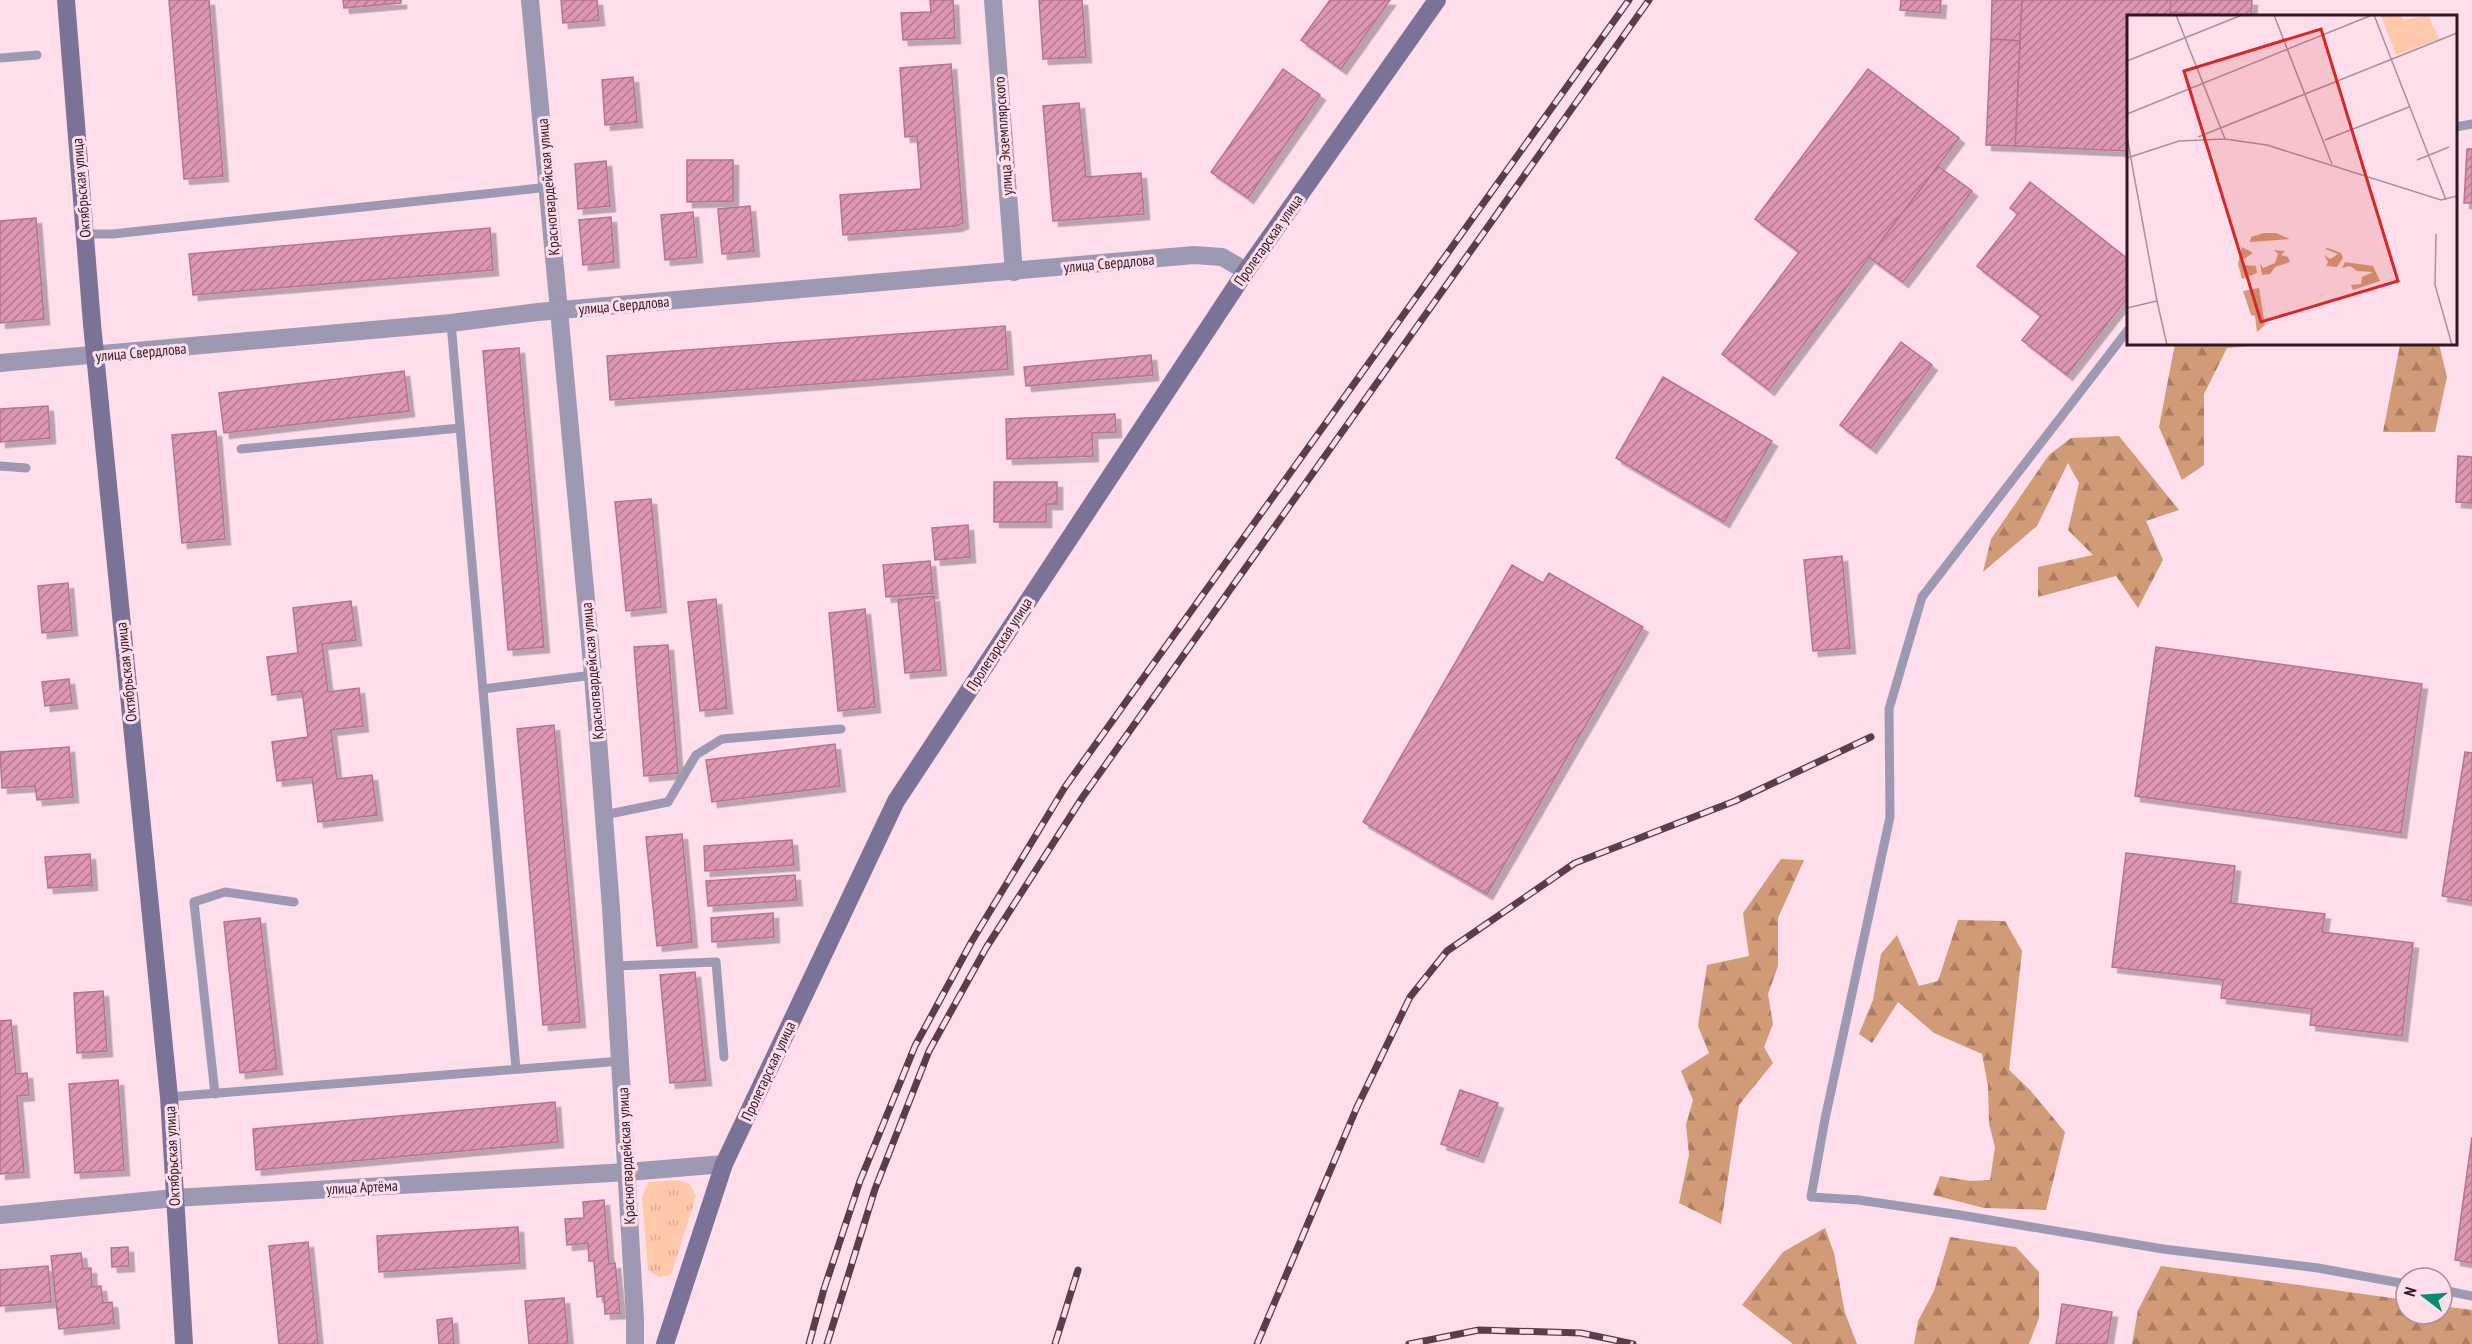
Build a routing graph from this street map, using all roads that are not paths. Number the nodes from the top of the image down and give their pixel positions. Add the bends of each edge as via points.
1 (66, 0) edge
2 (530, 0) edge
3 (993, 0) edge
4 (1437, 0) edge
5 (37, 55) dead end
6 (0, 58) edge
7 (2472, 124) edge
8 (2457, 127) edge
9 (549, 187) junction
10 (85, 234) junction
11 (1246, 271) junction
12 (1014, 272) junction
13 (558, 310) junction
14 (451, 323) junction
15 (2127, 331) edge
16 (95, 356) junction
17 (0, 363) edge
18 (460, 428) junction
19 (241, 449) dead end
20 (0, 466) edge
21 (26, 468) dead end
22 (593, 675) junction
23 (483, 689) junction
24 (841, 729) dead end
25 (604, 815) junction
26 (294, 902) dead end
27 (615, 966) junction
28 (724, 1057) dead end
29 (621, 1061) junction
30 (516, 1069) junction
31 (214, 1094) junction
32 (169, 1097) junction
33 (724, 1164) junction
34 (628, 1172) junction
35 (175, 1198) junction
36 (0, 1215) edge
37 (2394, 1282) edge
38 (2454, 1292) edge
39 (2472, 1296) edge
40 (184, 1344) edge
41 (635, 1344) edge
42 (664, 1344) edge

1 - 10 street, Октябрьская улица
2 - 9 street, Красногвардейская улица
3 - 12 street, улица Экземплярского
4 - 11 street, Пролетарская улица
5 - 6 lane
7 - 8 lane
9 - 10 lane via 125,233
9 - 13 street, Красногвардейская улица
10 - 16 street, Октябрьская улица
11 - 12 street, улица Свердлова via 1222,257 1194,255
11 - 33 street, Пролетарская улица via 896,801
12 - 13 street, улица Свердлова
13 - 14 street, улица Свердлова
13 - 22 street, Красногвардейская улица
14 - 16 street, улица Свердлова
14 - 18 lane
15 - 37 lane via 1922,597 1889,709 1890,817 1811,1197 1859,1200
16 - 17 street, улица Свердлова
16 - 32 street, Октябрьская улица
18 - 19 lane
18 - 23 lane
20 - 21 lane
22 - 23 lane
22 - 25 street, Красногвардейская улица
23 - 30 lane
24 - 25 lane via 722,739 696,755 668,802
25 - 27 street, Красногвардейская улица
26 - 31 lane via 225,892 194,902
27 - 28 lane via 716,962
27 - 29 street, Красногвардейская улица
29 - 30 lane
29 - 34 street, Красногвардейская улица
30 - 31 lane
31 - 32 lane
32 - 35 street, Октябрьская улица
33 - 34 street, улица Артёма
33 - 42 street, Пролетарская улица
34 - 35 street, улица Артёма
34 - 41 street, Красногвардейская улица
35 - 36 street, улица Артёма
35 - 40 street, Октябрьская улица
38 - 39 lane

